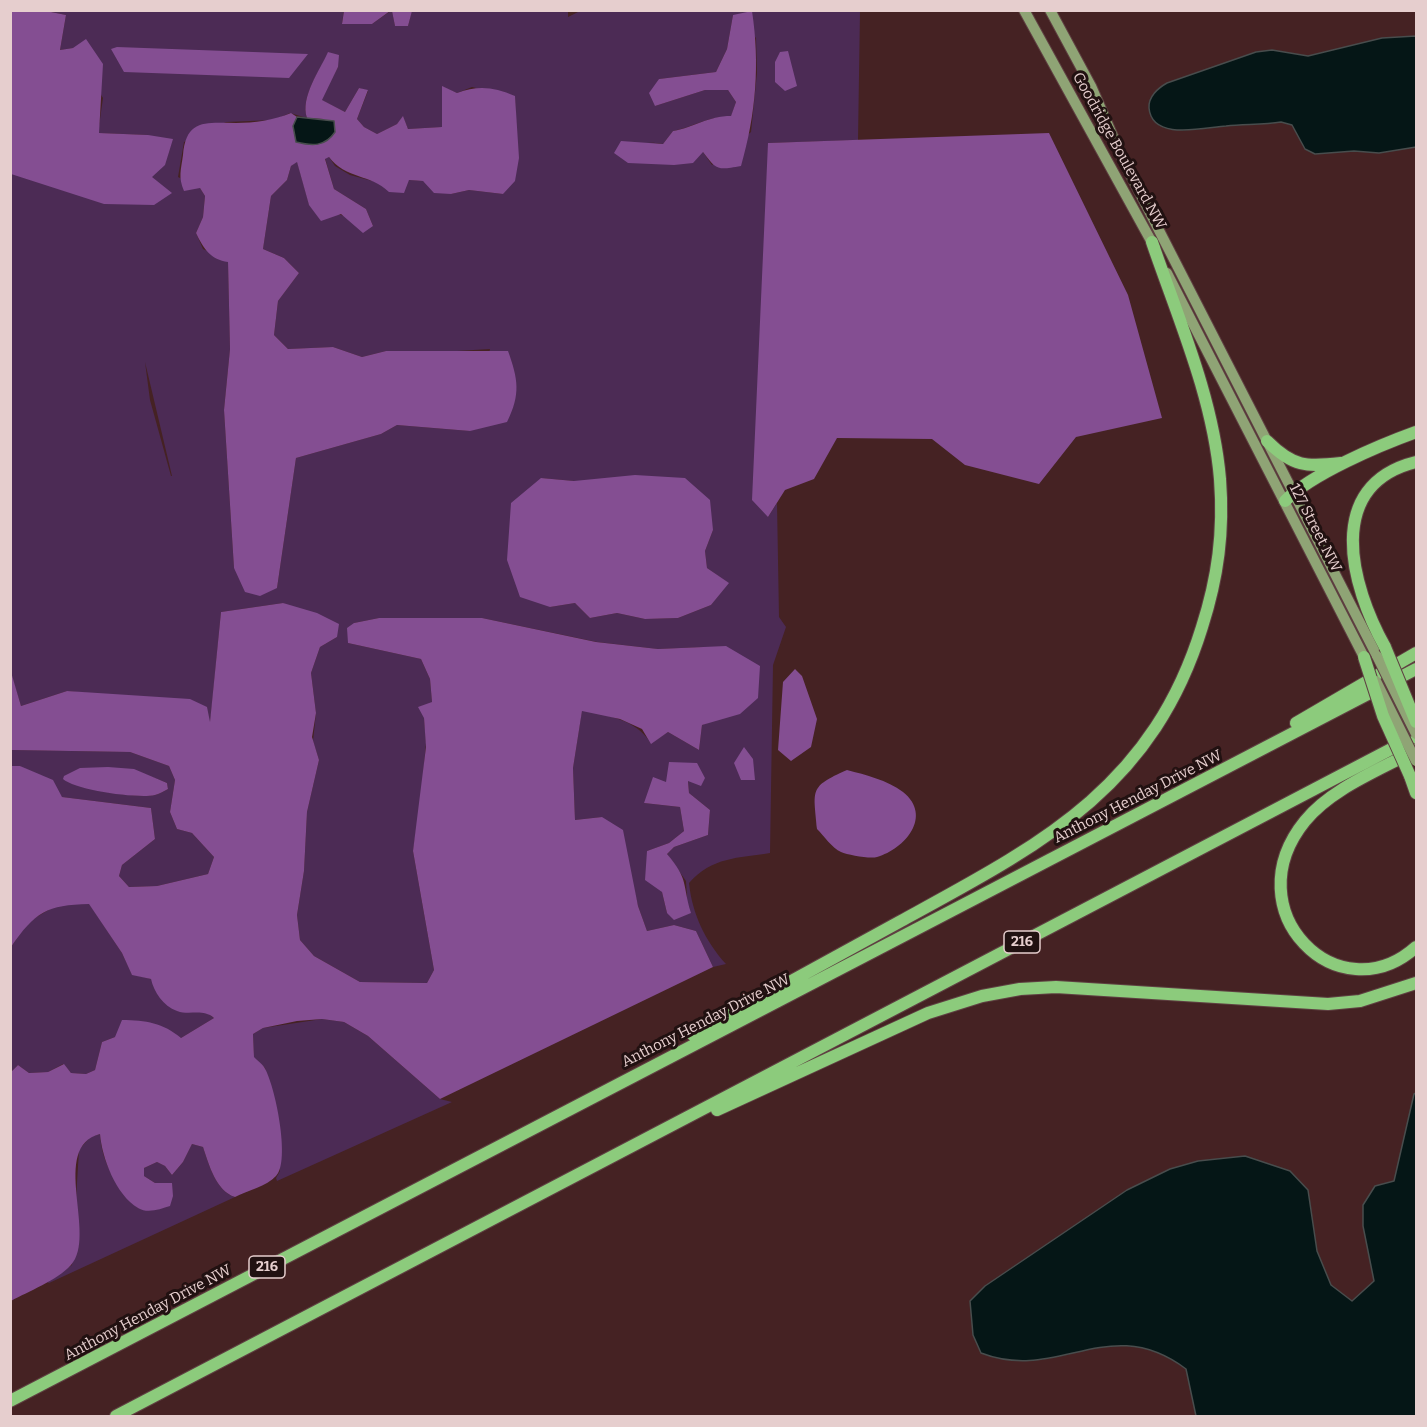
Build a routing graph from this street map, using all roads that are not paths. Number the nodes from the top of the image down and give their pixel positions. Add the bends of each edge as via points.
1 (1024, 10) edge
2 (1050, 10) edge
3 (1152, 242) junction
4 (1188, 284) joint
5 (1186, 308) joint
6 (1416, 432) edge
7 (1267, 441) junction
8 (1348, 462) junction
9 (1416, 462) edge
10 (1289, 496) junction
11 (1381, 652) junction
12 (1416, 653) edge
13 (1364, 657) junction
14 (1416, 669) edge
15 (1416, 722) edge
16 (1416, 735) edge
17 (1416, 750) edge
18 (1416, 761) edge
19 (1185, 789) junction
20 (1416, 793) edge
21 (1416, 947) edge
22 (1416, 983) edge
23 (614, 1085) junction
24 (627, 1148) junction
25 (10, 1401) edge
26 (116, 1416) edge

1 - 3 main road, Goodridge Boulevard NW
2 - 4 main road, Goodridge Boulevard NW
3 - 5 main road, Goodridge Boulevard NW
3 - 23 highway via 1207,407 1220,479 1221,521 1216,581 1199,637 1187,670 1156,728 1122,773 1094,799 1001,866 663,1052
4 - 7 main road, 127 Street NW
5 - 10 main road, 127 Street NW
6 - 8 highway
7 - 8 highway via 1298,464
7 - 10 main road, 127 Street NW
8 - 10 highway
9 - 11 highway via 1393,471 1374,485 1359,509 1352,531 1355,573
10 - 11 main road, 127 Street NW
10 - 13 main road, 127 Street NW
11 - 15 highway, bridge
11 - 16 main road, 127 Street NW, bridge
12 - 19 highway
13 - 18 main road, 127 Street NW, bridge
13 - 20 highway, bridge via 1383,716
14 - 19 highway, Anthony Henday Drive NW / 216
16 - 24 highway, 216
17 - 21 highway via 1352,785 1305,821 1289,849 1280,879 1280,897 1295,934 1329,961 1344,967 1376,968 1396,961
19 - 23 highway, Anthony Henday Drive NW / 216
22 - 24 highway via 1360,1001 1328,1004 1056,987 982,996 927,1013
23 - 25 highway, Anthony Henday Drive NW / 216
24 - 26 highway, 216

